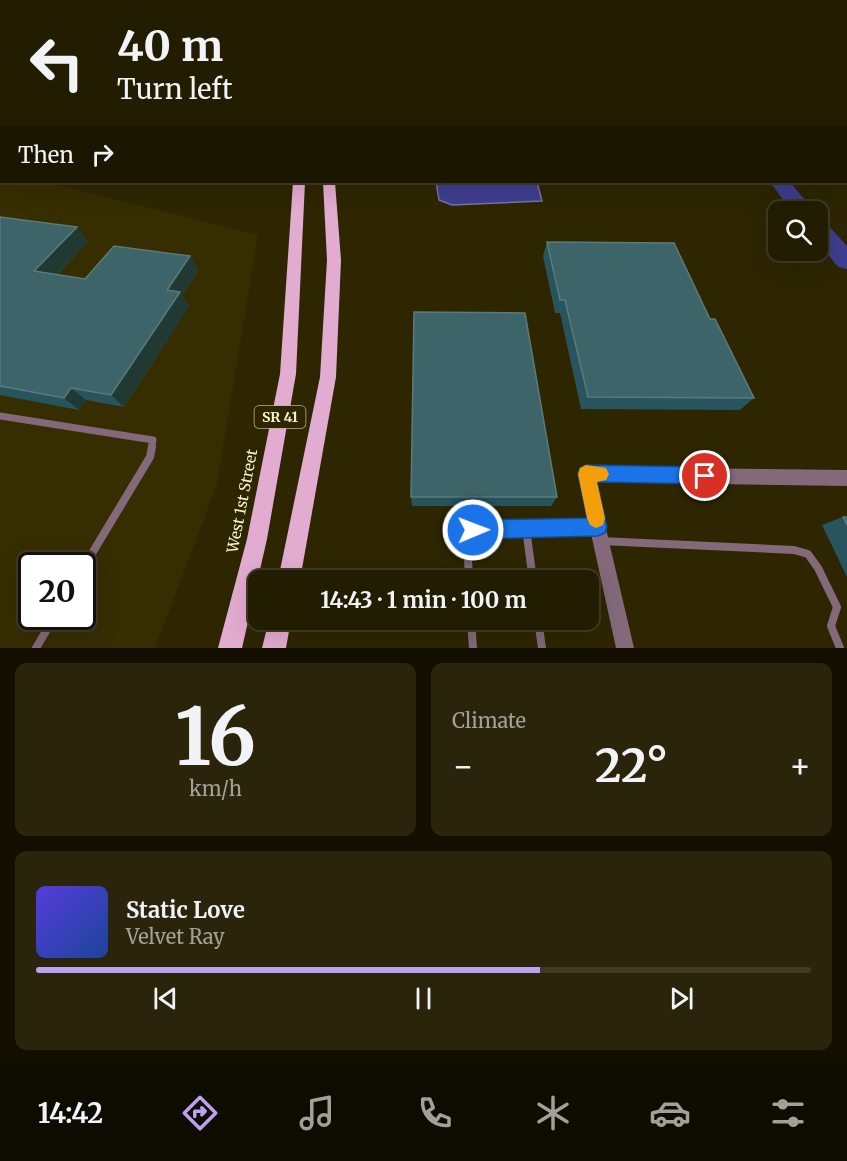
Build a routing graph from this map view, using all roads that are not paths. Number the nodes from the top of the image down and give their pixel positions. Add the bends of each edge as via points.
1 (299, 183) edge
2 (329, 183) edge
3 (0, 416) edge
4 (847, 478) edge
5 (526, 529) junction
6 (600, 534) junction
7 (93, 552) edge
8 (292, 570) edge
9 (469, 570) edge
10 (532, 570) edge
11 (47, 630) edge
12 (278, 630) edge
13 (472, 630) edge
14 (539, 630) edge
15 (36, 648) edge
16 (230, 648) edge
17 (274, 648) edge
18 (473, 648) edge
19 (542, 648) edge
20 (625, 648) edge
21 (840, 648) edge

1 - 16 main road, West 1st Street / SR 41 via 288,375 257,539
2 - 8 main road, SR 41 via 334,260 328,377
3 - 7 lane via 153,440 150,458
4 - 6 street via 586,474
5 - 6 lane
5 - 9 lane via 473,530 467,537
5 - 10 lane
6 - 20 street
6 - 21 lane via 808,554 837,607 831,626
11 - 15 lane
12 - 17 main road
13 - 18 lane
14 - 19 lane

